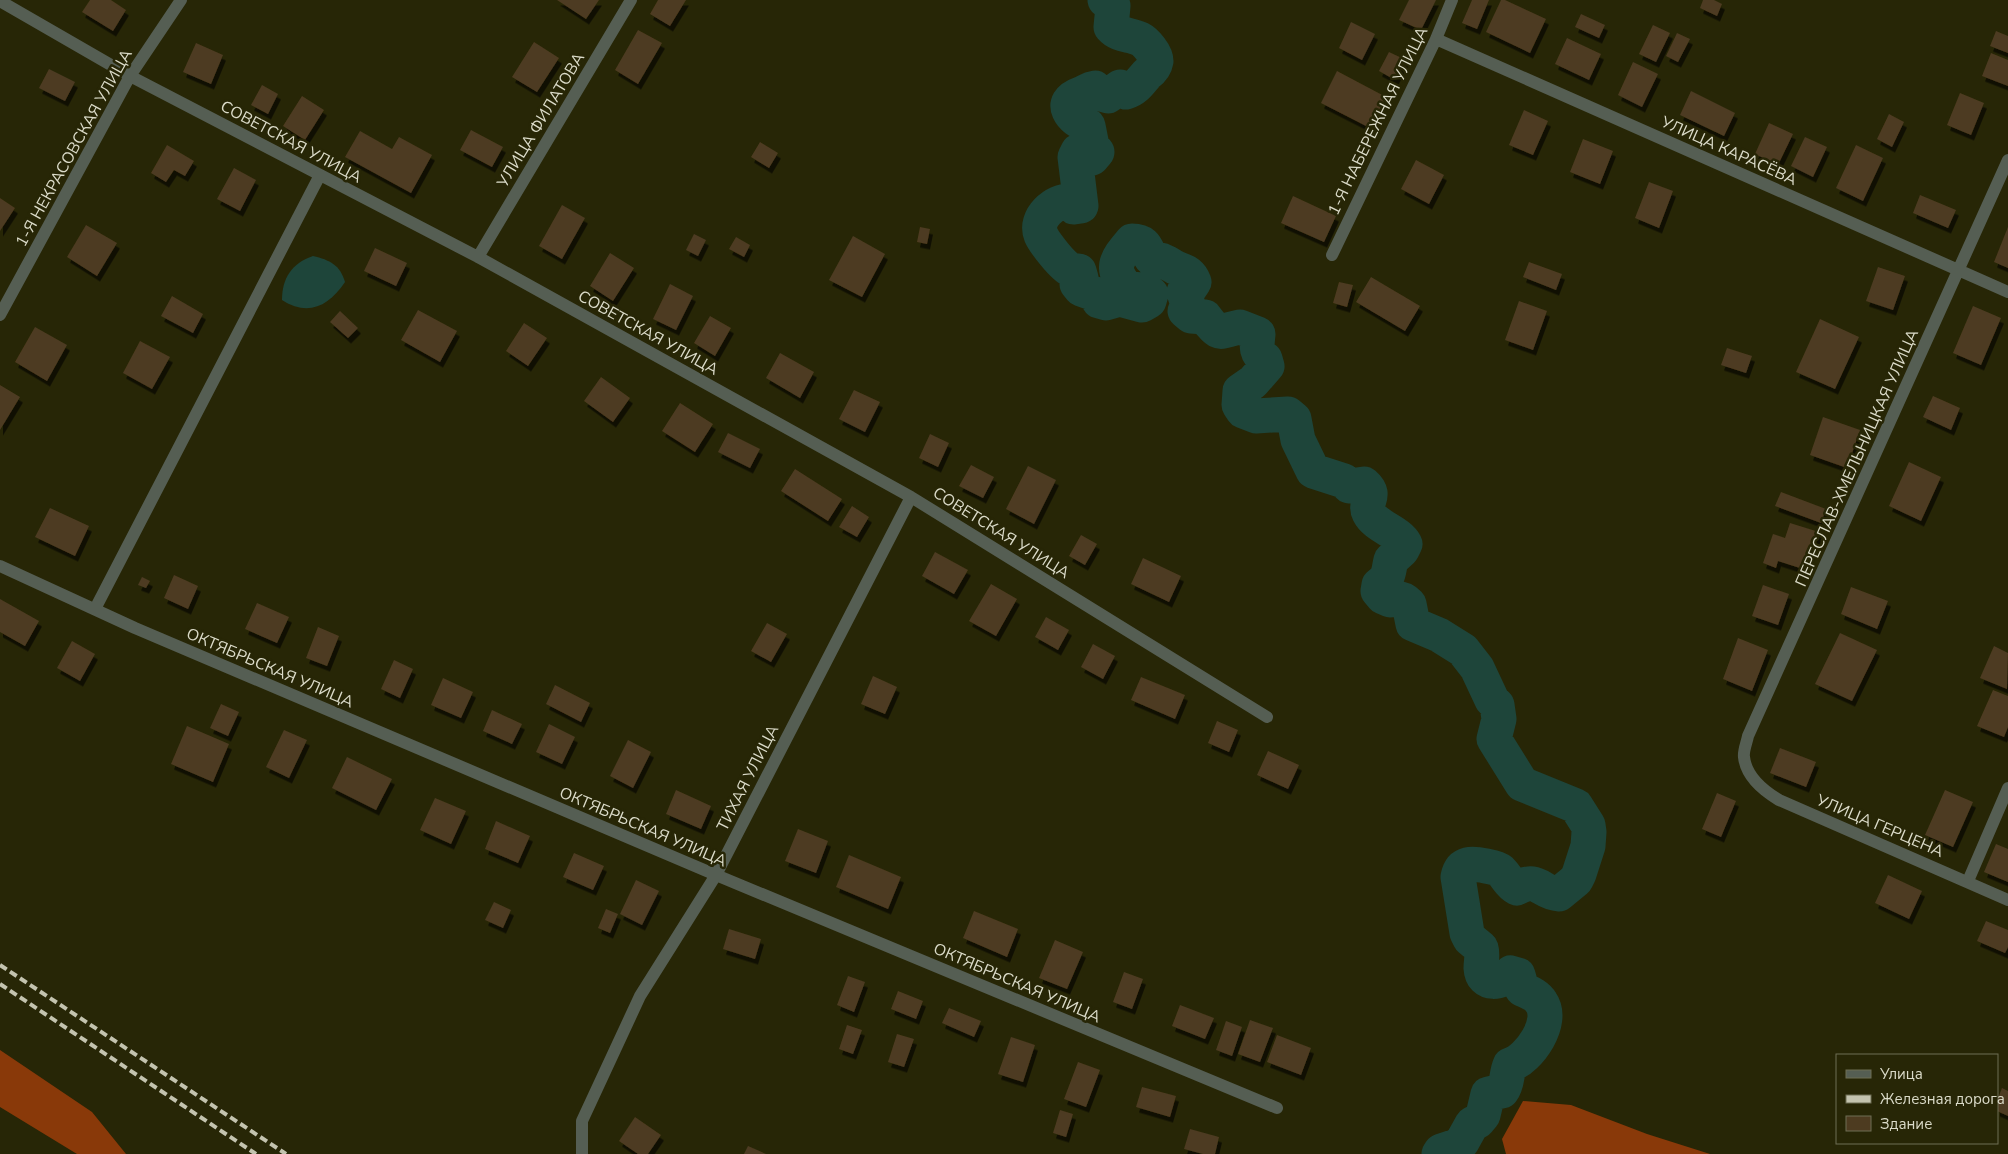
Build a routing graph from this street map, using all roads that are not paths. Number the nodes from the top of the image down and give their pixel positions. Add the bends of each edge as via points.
1 (181, 0) edge
2 (631, 0) edge
3 (1452, 0) edge
4 (0, 1) edge
5 (1436, 39) junction
6 (130, 76) junction
7 (2008, 160) edge
8 (320, 175) junction
9 (1332, 255) dead end
10 (478, 257) junction
11 (1959, 270) junction
12 (2008, 292) edge
13 (0, 315) edge
14 (911, 497) junction
15 (0, 566) edge
16 (95, 609) junction
17 (1268, 717) dead end
18 (1750, 770) joint
19 (2008, 788) edge
20 (716, 875) junction
21 (1968, 881) junction
22 (2008, 900) edge
23 (1277, 1108) dead end
24 (582, 1154) edge

1 - 6 street, 1-Я НЕКРАСОВСКАЯ УЛИЦА
2 - 10 street, УЛИЦА ФИЛАТОВА
3 - 5 street, 1-Я НАБЕРЕЖНАЯ УЛИЦА
4 - 6 street, СОВЕТСКАЯ УЛИЦА
5 - 9 street, 1-Я НАБЕРЕЖНАЯ УЛИЦА
5 - 11 street, УЛИЦА КАРАСЁВА
6 - 8 street, СОВЕТСКАЯ УЛИЦА
6 - 13 street, 1-Я НЕКРАСОВСКАЯ УЛИЦА
7 - 11 street, ПЕРЕСЛАВ-ХМЕЛЬНИЦКАЯ УЛИЦА
8 - 10 street, СОВЕТСКАЯ УЛИЦА
8 - 16 street
10 - 14 street, СОВЕТСКАЯ УЛИЦА
11 - 12 street, УЛИЦА КАРАСЁВА
11 - 18 street, ПЕРЕСЛАВ-ХМЕЛЬНИЦКАЯ УЛИЦА via 1748,736 1744,756
14 - 17 street, СОВЕТСКАЯ УЛИЦА
14 - 20 street, ТИХАЯ УЛИЦА
15 - 16 street, ОКТЯБРЬСКАЯ УЛИЦА
16 - 20 street, ОКТЯБРЬСКАЯ УЛИЦА
18 - 21 street, УЛИЦА ГЕРЦЕНА via 1767,793 1779,800
19 - 21 street
20 - 23 street, ОКТЯБРЬСКАЯ УЛИЦА
20 - 24 street, ТИХАЯ УЛИЦА via 640,996 582,1121
21 - 22 street, УЛИЦА ГЕРЦЕНА

